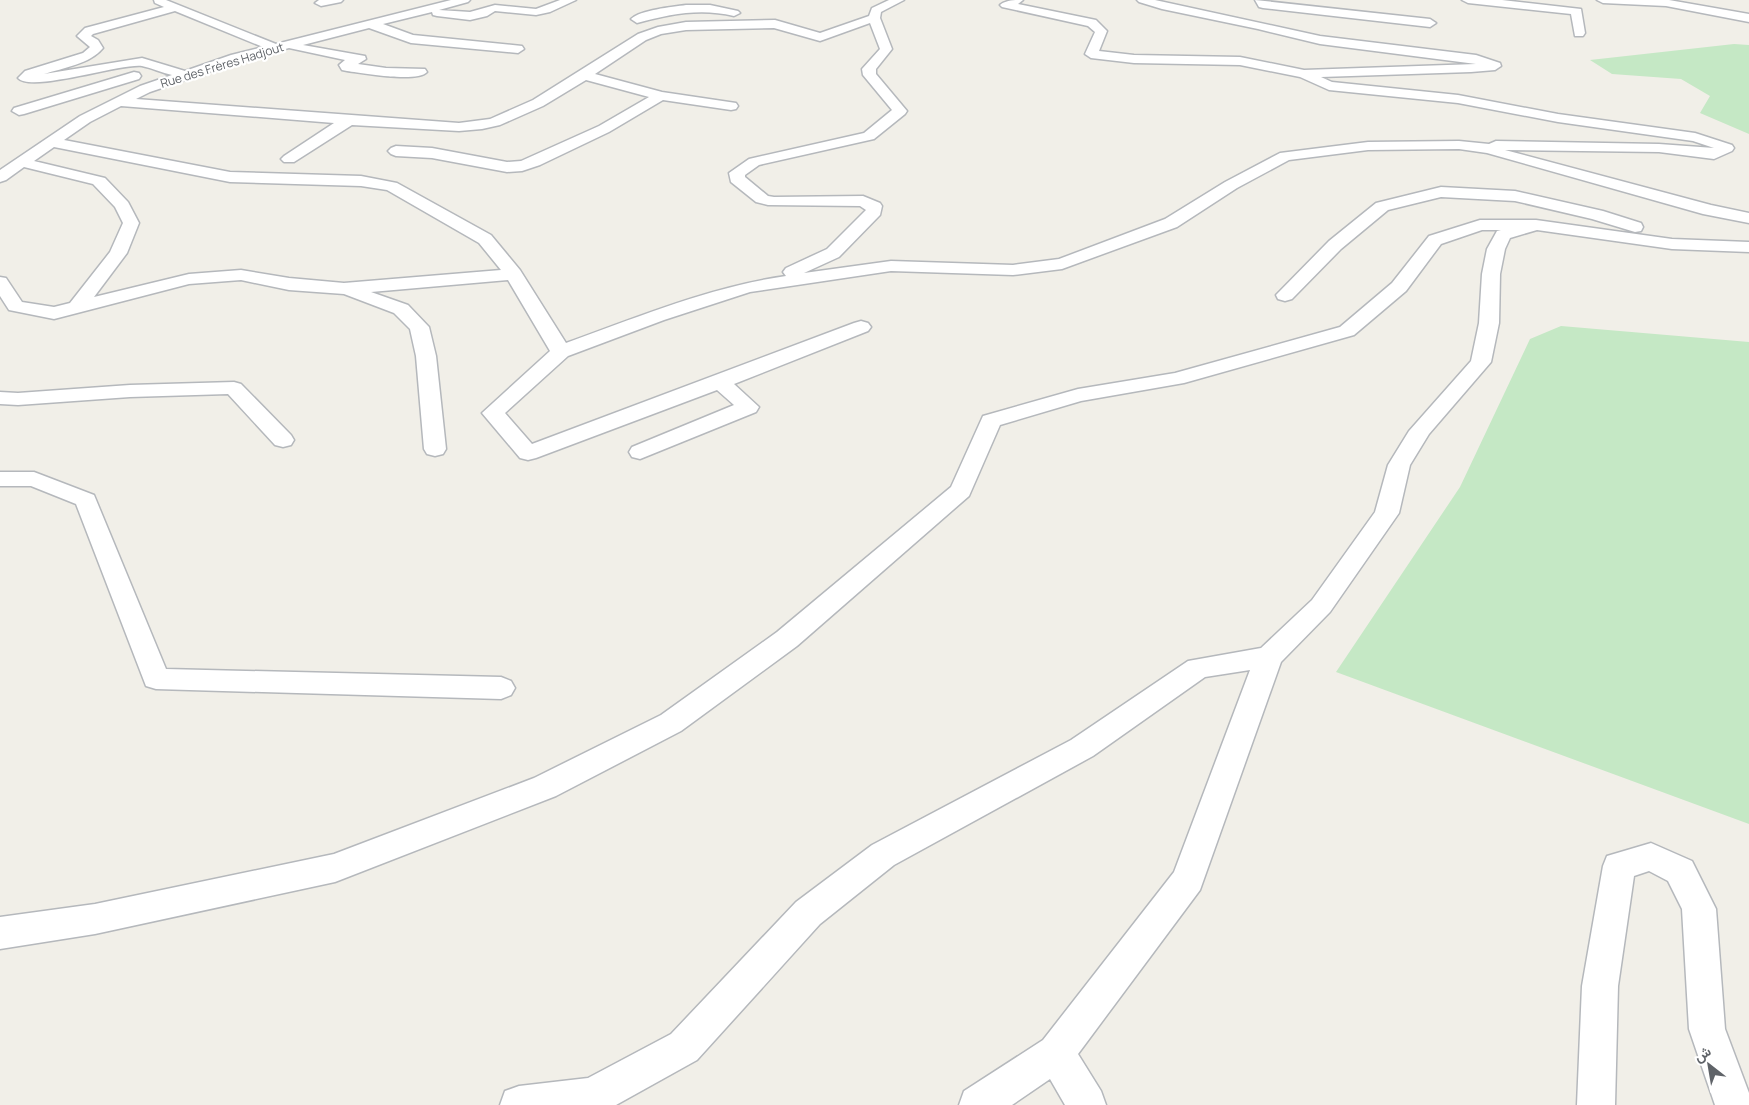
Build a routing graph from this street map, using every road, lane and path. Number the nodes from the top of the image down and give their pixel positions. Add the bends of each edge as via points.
1 (337, 0) edge
2 (464, 0) edge
3 (570, 0) edge
4 (898, 0) edge
5 (1017, 0) edge
6 (1144, 0) edge
7 (1261, 0) edge
8 (1603, 0) edge
9 (1653, 0) edge
10 (158, 1) dead end
11 (321, 3) dead end
12 (1467, 3) edge
13 (1667, 3) junction
14 (174, 8) junction
15 (422, 10) junction
16 (200, 18) junction
17 (637, 18) dead end
18 (874, 18) junction
19 (1749, 18) edge
20 (180, 22) dead end
21 (368, 23) junction
22 (1430, 23) dead end
23 (775, 24) junction
24 (1579, 33) dead end
25 (281, 46) junction
26 (518, 49) dead end
27 (162, 68) junction
28 (420, 72) dead end
29 (1304, 74) junction
30 (184, 75) junction
31 (584, 75) junction
32 (661, 96) junction
33 (120, 102) junction
34 (731, 106) dead end
35 (20, 111) dead end
36 (349, 120) junction
37 (52, 142) junction
38 (1494, 149) junction
39 (396, 151) dead end
40 (289, 159) dead end
41 (21, 162) junction
42 (0, 176) edge
43 (1749, 218) edge
44 (1536, 225) junction
45 (1690, 244) junction
46 (1749, 247) edge
47 (514, 274) junction
48 (0, 282) edge
49 (765, 284) junction
50 (344, 289) junction
51 (1285, 295) dead end
52 (76, 308) junction
53 (861, 327) dead end
54 (561, 352) junction
55 (720, 382) junction
56 (0, 398) edge
57 (283, 440) dead end
58 (435, 449) dead end
59 (640, 452) dead end
60 (0, 479) edge
61 (1269, 657) junction
62 (501, 688) dead end
63 (0, 933) edge
64 (1056, 1053) junction
65 (520, 1105) edge
66 (978, 1105) edge
67 (1087, 1105) edge
68 (1596, 1105) edge
69 (1734, 1105) edge

1 - 11 street
2 - 15 street, Rue des Frères Hadjout
3 - 15 street via 541,11 496,8 470,16
4 - 18 street via 876,10
5 - 29 street via 1006,5 1092,23 1101,31 1091,54 1134,59 1240,61
6 - 29 street via 1320,40 1471,58 1495,66
7 - 22 street via 1263,5
8 - 13 street
9 - 13 street
10 - 14 street
12 - 24 street via 1577,11
13 - 19 street
14 - 16 street
14 - 27 street via 89,31 83,36 99,42 87,56 25,78 44,78 142,62
15 - 21 street, Rue des Frères Hadjout
16 - 20 street
16 - 25 street
17 - 23 street via 697,7 728,11
18 - 23 street via 820,37
18 - 49 street via 886,49 869,69 870,75 900,111 869,136 754,162 737,173 736,179 768,201 863,202 874,206 874,211 833,253
21 - 25 street, Rue des Frères Hadjout
21 - 26 street via 411,40
23 - 31 street via 686,26 658,31 642,36
25 - 28 street via 360,59 346,67
25 - 30 street, Rue des Frères Hadjout
27 - 30 street
27 - 35 street
29 - 38 street via 1329,86 1458,99 1558,118 1696,137 1727,148 1714,154 1659,148 1496,145
30 - 33 street, Rue des Frères Hadjout
31 - 32 street
31 - 36 street via 538,103 482,125
32 - 34 street
32 - 39 street via 604,129 522,166 507,167 432,153
33 - 36 street
33 - 37 street, Rue des Frères Hadjout
36 - 40 street
37 - 41 street, Rue des Frères Hadjout
37 - 47 street via 230,177 362,181 391,186 485,239
38 - 43 street via 1534,164
38 - 49 street via 1368,146 1285,156 1171,223 1062,264 1013,270 891,266
41 - 42 street, Rue des Frères Hadjout
41 - 52 street via 99,182 122,205 132,223 118,253
44 - 45 street
44 - 61 street via 1503,235 1496,249 1490,274 1489,323 1481,362 1420,430 1399,465 1387,513 1321,606
44 - 63 street via 1480,225 1435,240 1399,287 1347,331 1177,380 1078,395 991,421 961,491 787,639 671,723 546,787 336,868 95,919
45 - 46 street
45 - 51 street via 1597,215 1514,196 1441,192 1382,206 1335,244
47 - 50 street
47 - 54 street
48 - 52 street via 16,306 54,313
49 - 54 street via 666,313
50 - 52 street via 241,275 189,279
50 - 58 street via 401,309 419,327 426,356
53 - 55 street
54 - 55 street via 493,413 528,452
55 - 59 street via 748,407
56 - 57 street via 234,388
60 - 62 street via 34,479 86,500 156,679
61 - 64 street via 1188,880
61 - 65 street via 1198,668 1082,748 883,855 808,913 684,1047 592,1097
64 - 66 street
64 - 67 street
68 - 69 street via 1600,986 1619,866 1651,857 1680,871 1699,909 1707,1029

